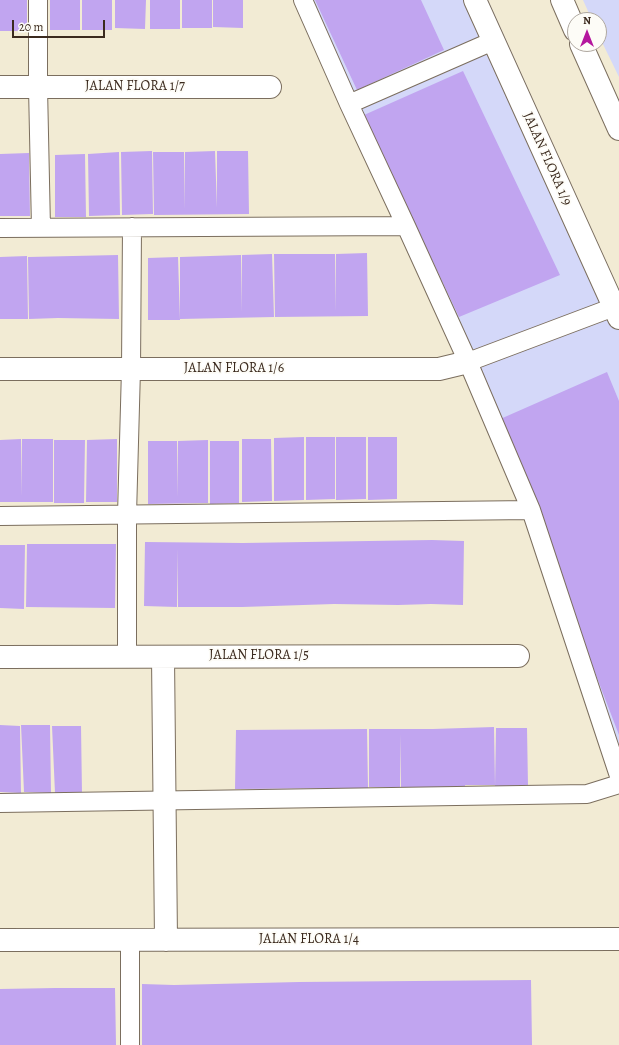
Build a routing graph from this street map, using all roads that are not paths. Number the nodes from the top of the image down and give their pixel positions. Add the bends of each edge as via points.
1 (38, 0) edge
2 (303, 0) edge
3 (475, 0) edge
4 (562, 0) edge
5 (567, 12) edge
6 (493, 41) junction
7 (585, 52) edge
8 (0, 87) edge
9 (38, 87) junction
10 (270, 87) dead end
11 (614, 103) edge
12 (349, 104) junction
13 (619, 129) edge
14 (406, 226) junction
15 (132, 227) junction
16 (0, 228) edge
17 (41, 228) junction
18 (617, 313) edge
19 (468, 362) junction
20 (0, 369) edge
21 (131, 369) junction
22 (531, 510) junction
23 (127, 515) junction
24 (0, 516) edge
25 (518, 656) dead end
26 (0, 657) edge
27 (127, 657) junction
28 (163, 657) junction
29 (619, 776) edge
30 (619, 784) edge
31 (165, 800) junction
32 (0, 803) edge
33 (619, 939) edge
34 (0, 940) edge
35 (130, 940) junction
36 (166, 940) junction
37 (130, 1045) edge

1 - 9 lane
2 - 12 lane
3 - 6 street, JALAN FLORA 1/9
4 - 5 street
6 - 12 lane
6 - 18 street, JALAN FLORA 1/9
7 - 11 street
8 - 9 street, JALAN FLORA 1/7
9 - 10 street, JALAN FLORA 1/7
9 - 17 lane
11 - 13 street
12 - 14 lane
14 - 15 lane
14 - 19 lane
15 - 17 lane
15 - 21 lane
16 - 17 lane
18 - 19 lane
19 - 21 street, JALAN FLORA 1/6 via 439,369
19 - 22 lane
20 - 21 street, JALAN FLORA 1/6
21 - 23 lane
22 - 23 lane
22 - 29 lane
23 - 24 lane
23 - 27 lane
25 - 28 street, JALAN FLORA 1/5
26 - 27 street, JALAN FLORA 1/5
27 - 28 street, JALAN FLORA 1/5
28 - 31 street
30 - 31 lane via 587,794
31 - 32 lane
31 - 36 street
33 - 36 street, JALAN FLORA 1/4
34 - 35 street, JALAN FLORA 1/4
35 - 36 street, JALAN FLORA 1/4
35 - 37 lane

